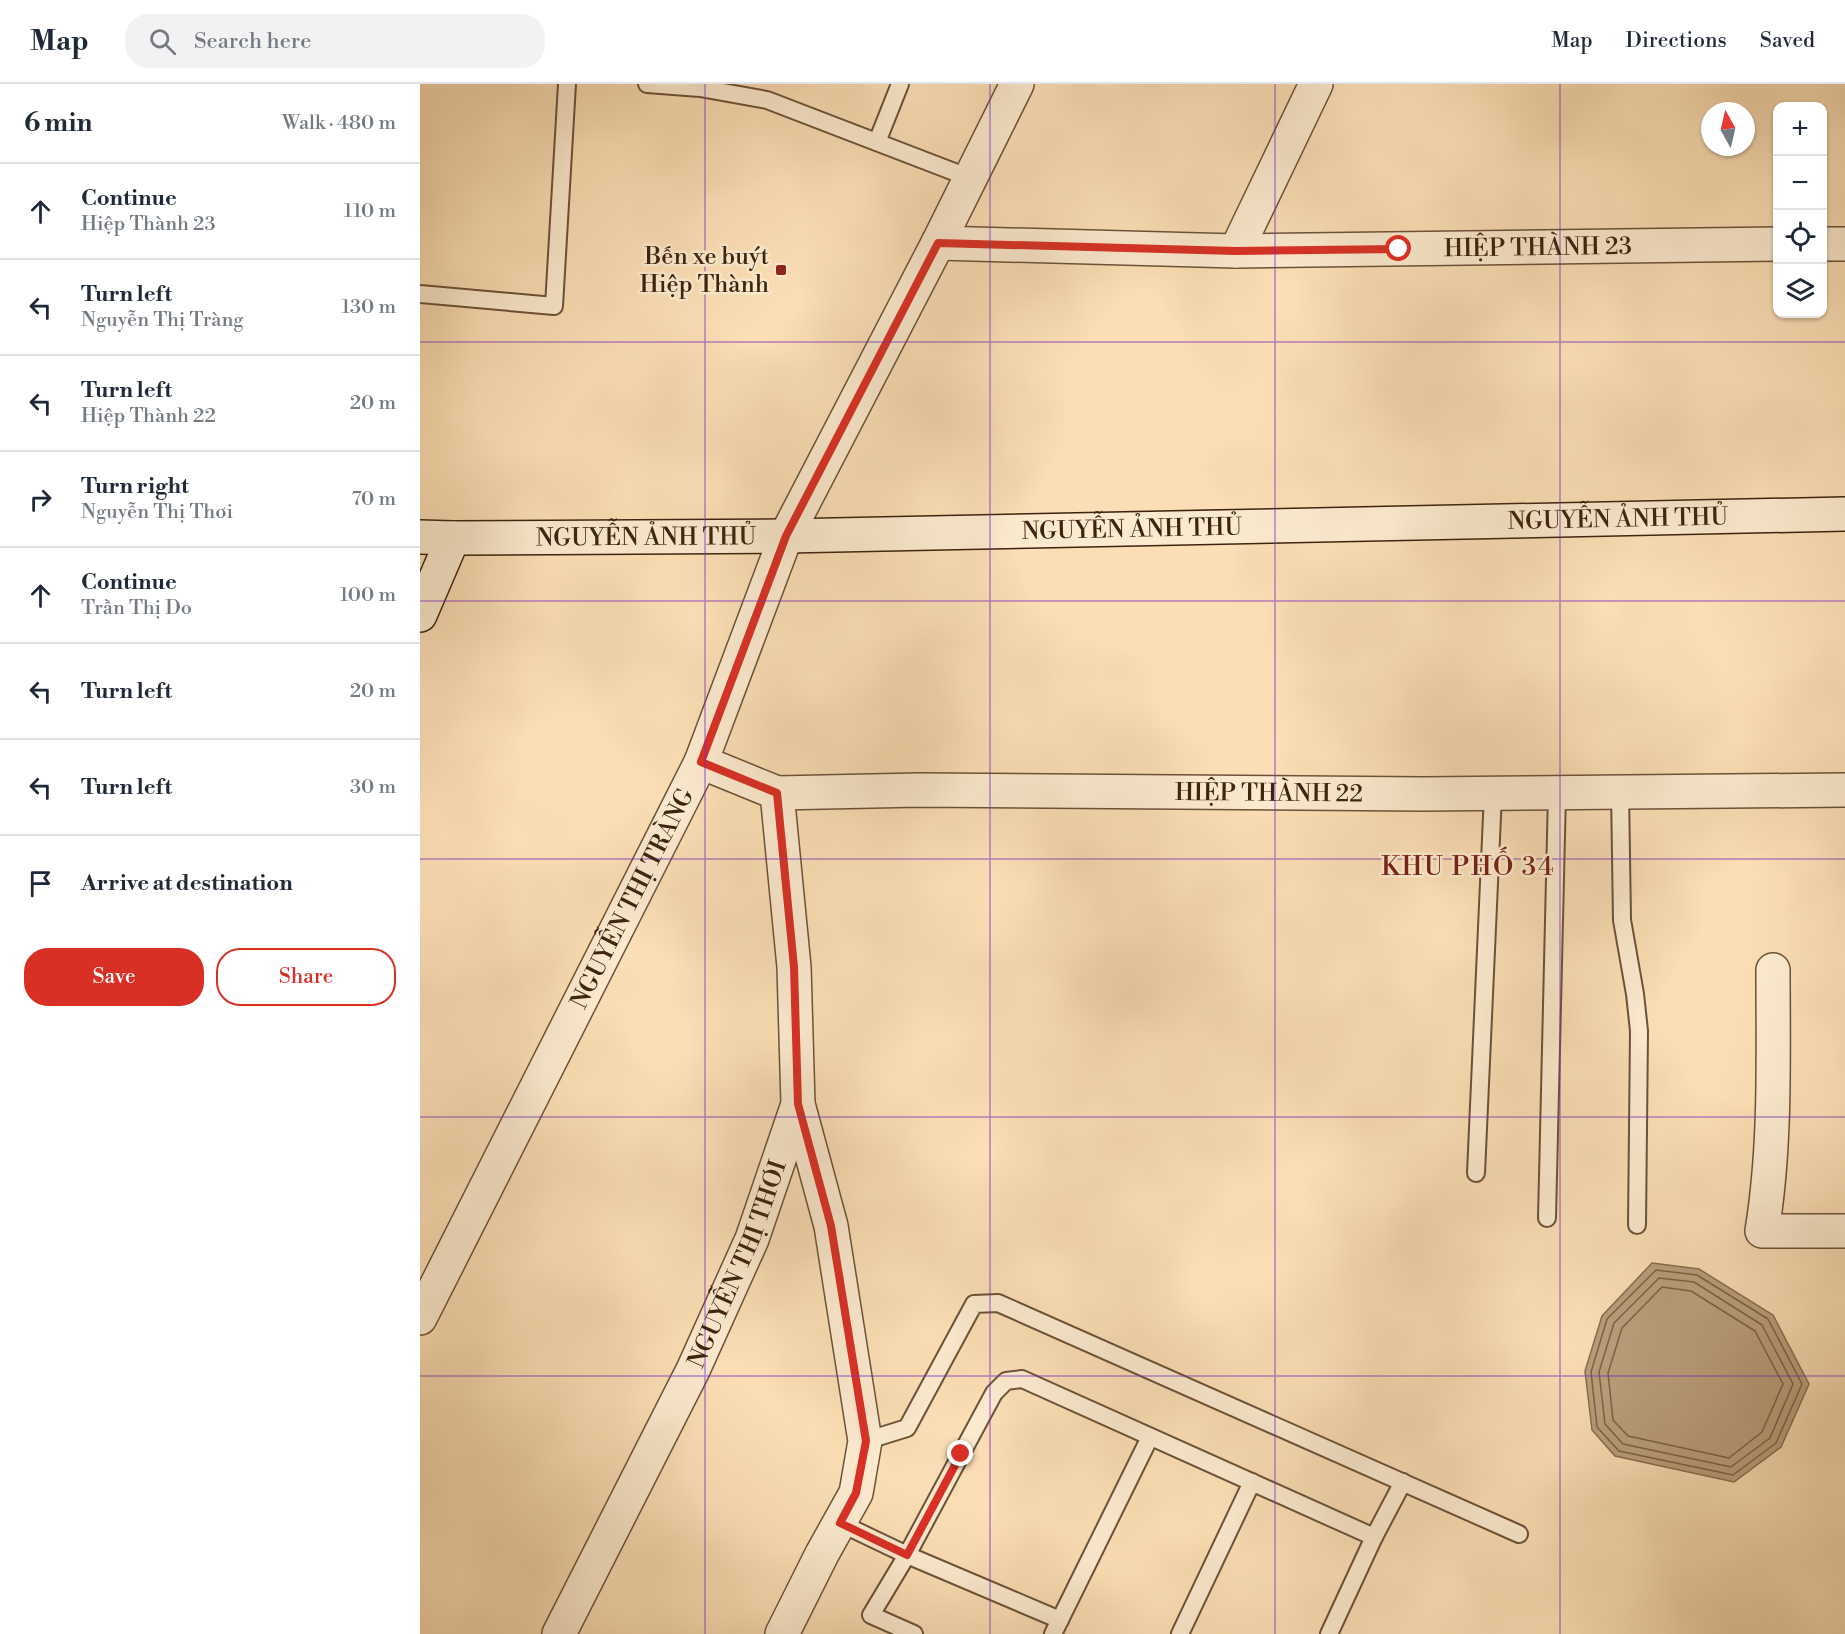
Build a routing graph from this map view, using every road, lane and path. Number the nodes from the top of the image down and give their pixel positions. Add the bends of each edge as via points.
1 (567, 84) edge
2 (647, 84) edge
3 (900, 84) edge
4 (1017, 84) edge
5 (1316, 84) edge
6 (700, 86) edge
7 (878, 142) junction
8 (970, 178) junction
9 (938, 243) junction
10 (1845, 243) edge
11 (1773, 244) edge
12 (1827, 244) edge
13 (1236, 251) junction
14 (420, 294) edge
15 (1845, 514) edge
16 (786, 536) junction
17 (420, 537) edge
18 (453, 538) junction
19 (420, 615) edge
20 (701, 762) junction
21 (1845, 790) edge
22 (1620, 792) junction
23 (777, 793) junction
24 (1557, 793) junction
25 (1493, 794) junction
26 (1773, 970) dead end
27 (798, 1104) junction
28 (1476, 1173) dead end
29 (1547, 1218) dead end
30 (1637, 1225) dead end
31 (1845, 1231) edge
32 (420, 1318) edge
33 (1150, 1437) junction
34 (866, 1441) junction
35 (1252, 1482) junction
36 (1403, 1482) junction
37 (840, 1523) junction
38 (1519, 1534) dead end
39 (1374, 1537) junction
40 (907, 1555) junction
41 (1056, 1627) edge
42 (560, 1634) edge
43 (782, 1634) edge
44 (914, 1634) edge
45 (1180, 1634) edge
46 (1329, 1634) edge

1 - 14 lane via 554,306
2 - 6 lane
3 - 7 lane
4 - 8 street, NGUYỄN THỊ TRÀNG
5 - 13 street
6 - 7 lane via 767,100
7 - 8 lane
8 - 9 street, NGUYỄN THỊ TRÀNG
9 - 13 street, HIỆP THÀNH 23
9 - 16 street, NGUYỄN THỊ TRÀNG
10 - 12 street
11 - 13 street, HIỆP THÀNH 23
15 - 16 street, NGUYỄN ẢNH THỦ
16 - 18 street, NGUYỄN ẢNH THỦ
16 - 20 street, NGUYỄN THỊ TRÀNG
17 - 18 street, NGUYỄN ẢNH THỦ
18 - 19 street
20 - 23 street, HIỆP THÀNH 22
20 - 32 street, NGUYỄN THỊ TRÀNG
21 - 22 street, HIỆP THÀNH 22
22 - 24 street, HIỆP THÀNH 22
22 - 30 lane via 1622,920 1639,1031
23 - 25 street, HIỆP THÀNH 22 via 930,790
23 - 27 street, NGUYỄN THỊ THƠI via 794,967
24 - 25 street, HIỆP THÀNH 22
24 - 29 lane
25 - 28 lane
26 - 31 street via 1773,1089 1762,1231
27 - 34 street via 831,1226
27 - 42 street, NGUYỄN THỊ THƠI via 752,1239 708,1337
33 - 35 lane
33 - 40 lane via 1022,1379 1006,1382 994,1393
33 - 41 lane
34 - 36 lane via 907,1428 974,1304 998,1303
34 - 37 street via 856,1493
35 - 39 lane
35 - 45 lane
36 - 38 lane
36 - 39 lane
37 - 40 lane
37 - 43 street
39 - 46 lane
40 - 41 lane
40 - 44 lane via 871,1616

